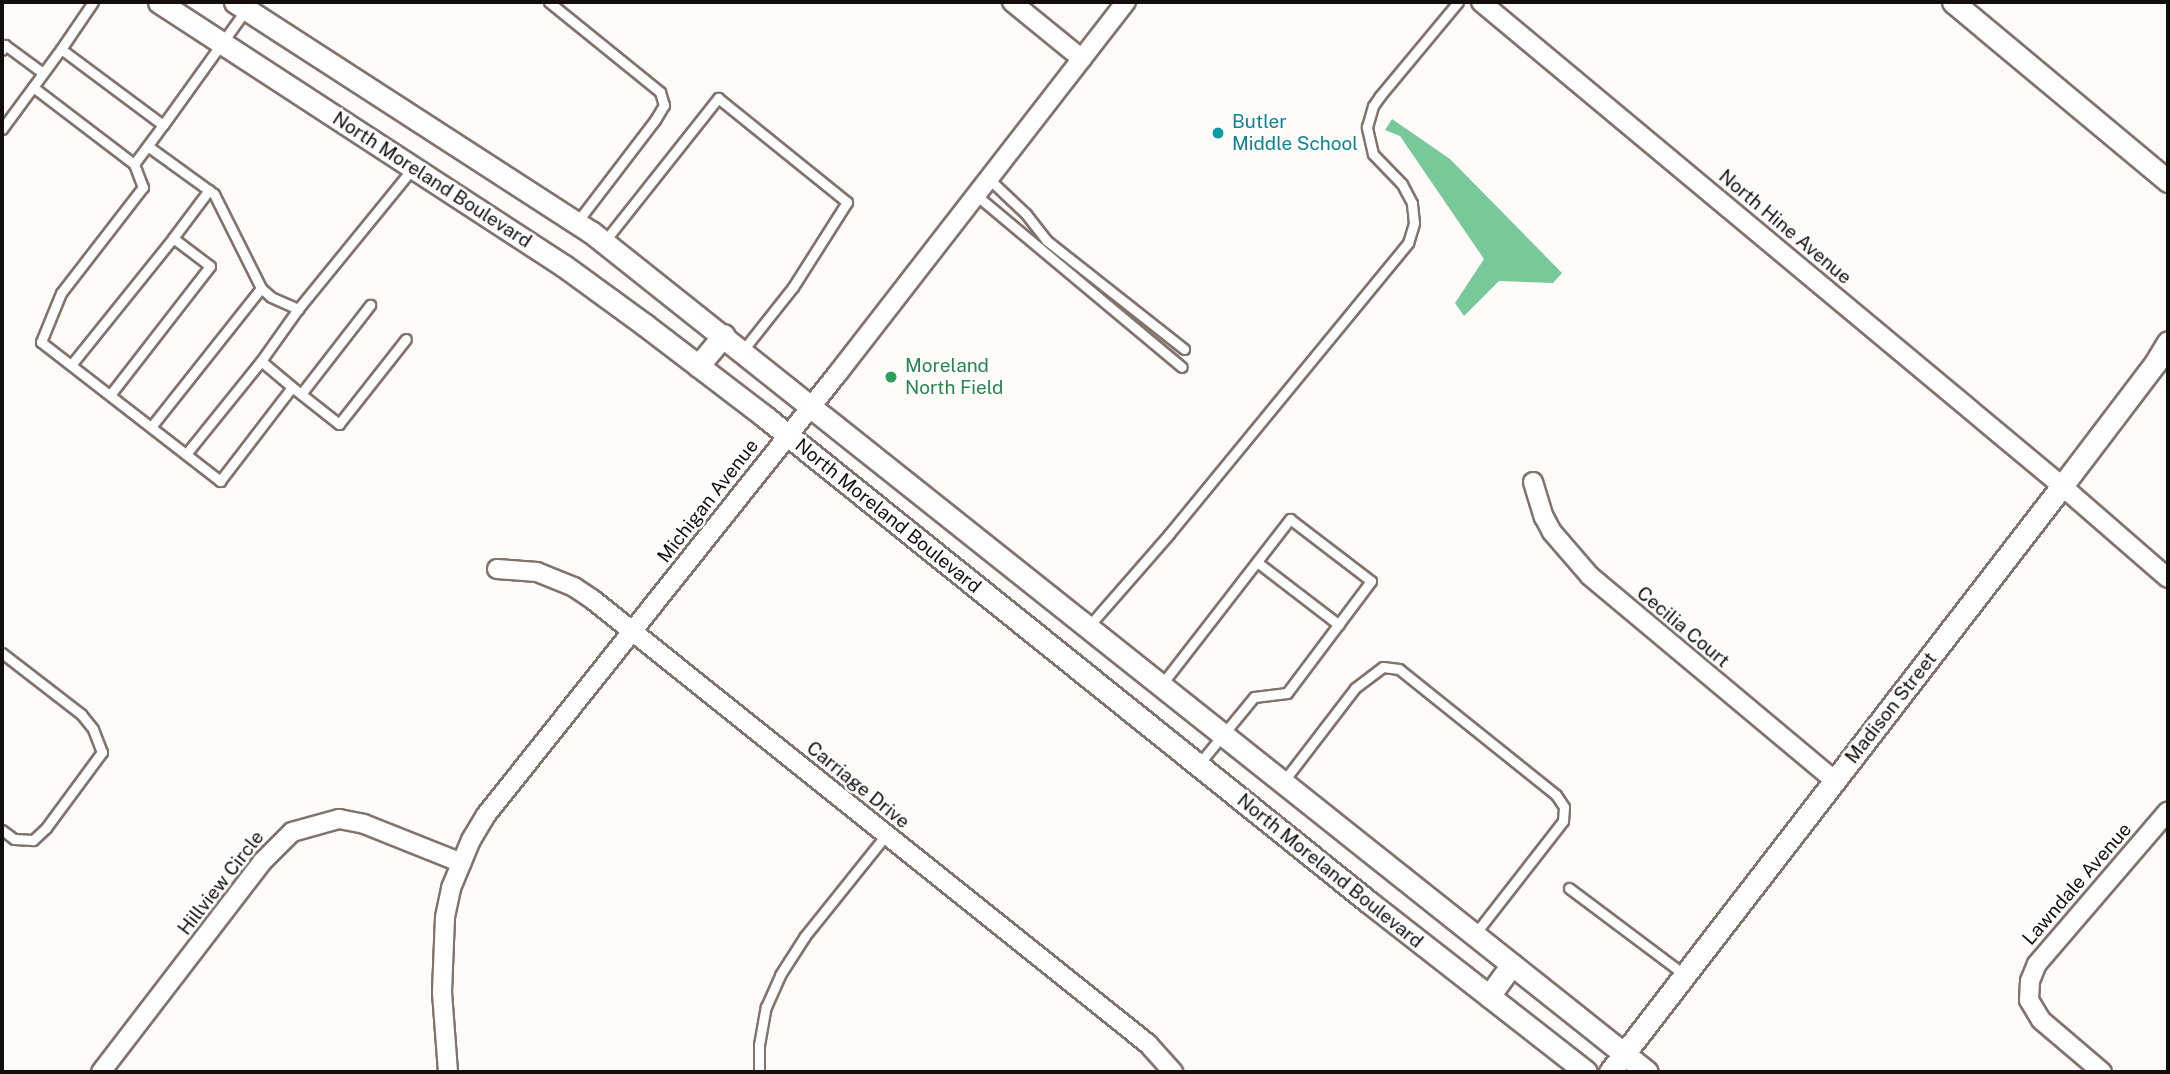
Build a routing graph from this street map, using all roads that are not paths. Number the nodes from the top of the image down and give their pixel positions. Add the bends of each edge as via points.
1 (93, 2) edge
2 (159, 2) edge
3 (549, 2) edge
4 (1012, 2) edge
5 (1126, 2) edge
6 (1458, 2) edge
7 (1481, 2) edge
8 (1953, 2) edge
9 (241, 5) edge
10 (223, 43) junction
11 (61, 49) junction
12 (2, 50) edge
13 (1082, 59) junction
14 (43, 74) junction
15 (33, 87) junction
16 (163, 125) junction
17 (2, 129) edge
18 (149, 147) junction
19 (134, 164) junction
20 (413, 168) junction
21 (989, 178) junction
22 (2168, 181) edge
23 (209, 190) junction
24 (976, 195) junction
25 (577, 222) junction
26 (173, 238) junction
27 (604, 242) junction
28 (261, 288) junction
29 (370, 305) dead end
30 (298, 309) junction
31 (724, 335) junction
32 (406, 339) dead end
33 (2168, 342) edge
34 (1184, 349) dead end
35 (743, 351) junction
36 (261, 360) junction
37 (71, 365) junction
38 (698, 366) junction
39 (1182, 367) dead end
40 (292, 387) junction
41 (300, 394) junction
42 (110, 395) junction
43 (810, 406) junction
44 (151, 427) junction
45 (787, 436) junction
46 (186, 454) junction
47 (1533, 482) dead end
48 (909, 485) junction
49 (2062, 485) junction
50 (886, 514) junction
51 (1257, 562) junction
52 (497, 569) dead end
53 (2168, 578) edge
54 (1339, 625) junction
55 (1088, 627) junction
56 (632, 631) junction
57 (2, 653) edge
58 (1161, 685) junction
59 (1224, 734) junction
60 (1198, 765) junction
61 (1835, 781) junction
62 (1283, 782) junction
63 (2168, 811) edge
64 (2, 830) edge
65 (886, 835) junction
66 (462, 863) junction
67 (1569, 888) dead end
68 (1475, 934) junction
69 (1512, 964) junction
70 (1685, 975) junction
71 (1489, 996) junction
72 (1624, 1054) junction
73 (102, 1072) edge
74 (448, 1072) edge
75 (759, 1072) edge
76 (1172, 1072) edge
77 (1586, 1072) edge
78 (1610, 1072) edge
79 (1647, 1072) edge
80 (2102, 1072) edge

1 - 11 lane
2 - 10 street, North Moreland Boulevard
3 - 25 lane via 660,92 664,105
4 - 13 street
5 - 13 street, Michigan Avenue
6 - 55 lane via 1380,96 1367,127 1373,154 1402,184 1412,203 1414,223 1408,243
7 - 49 street, North Hine Avenue
8 - 22 street
9 - 10 lane
9 - 25 street, North Moreland Boulevard
10 - 16 lane
10 - 20 street, North Moreland Boulevard
11 - 14 lane
11 - 16 lane
12 - 14 lane via 5,45
13 - 21 street, Michigan Avenue
14 - 15 lane
15 - 17 lane
15 - 19 lane
16 - 18 lane
18 - 19 lane
18 - 23 lane
19 - 37 lane via 143,187 61,293 41,341
20 - 30 lane
20 - 38 street, North Moreland Boulevard via 564,266
21 - 24 street, Michigan Avenue
21 - 34 lane via 1046,240
23 - 26 lane
23 - 28 lane
24 - 39 lane
24 - 43 street, Michigan Avenue
25 - 27 street, North Moreland Boulevard
26 - 37 lane
26 - 42 lane via 210,266
27 - 31 street, North Moreland Boulevard
27 - 35 lane via 718,98 847,202 793,288
28 - 30 lane
28 - 44 lane
29 - 41 lane
30 - 36 lane
31 - 35 street, North Moreland Boulevard
31 - 38 street
32 - 41 lane via 339,424
33 - 49 street, Madison Street
35 - 43 street, North Moreland Boulevard
36 - 40 lane
36 - 46 lane
37 - 42 lane
38 - 45 street, North Moreland Boulevard
40 - 41 lane
40 - 46 lane via 220,481
42 - 44 lane
43 - 45 street, Michigan Avenue
43 - 48 street, North Moreland Boulevard
44 - 46 lane
45 - 50 street, North Moreland Boulevard
45 - 56 street, Michigan Avenue
47 - 61 street, Cecilia Court via 1552,532 1590,576
48 - 50 street
48 - 55 street, North Moreland Boulevard
49 - 53 street, North Hine Avenue
49 - 61 street, Madison Street
50 - 60 street, North Moreland Boulevard
51 - 54 lane
51 - 54 lane via 1290,519 1371,582
51 - 58 lane
52 - 56 street, Carriage Drive via 537,572 573,587
54 - 59 lane via 1287,693 1254,697
55 - 58 street, North Moreland Boulevard
56 - 65 street, Carriage Drive
56 - 66 street, Michigan Avenue via 486,816
57 - 64 lane via 81,715 93,729 102,752 33,839 14,839
58 - 59 street, North Moreland Boulevard
59 - 60 lane
59 - 62 street, North Moreland Boulevard
60 - 71 street, North Moreland Boulevard
61 - 70 street, Madison Street
62 - 68 street, North Moreland Boulevard
62 - 68 lane via 1355,688 1383,667 1399,669 1556,795 1564,807 1563,821
63 - 80 street, Lawndale Avenue via 2037,964 2028,991 2041,1020
65 - 75 lane via 805,936 780,975 766,1007
65 - 76 street, Carriage Drive via 1148,1044
66 - 73 street, Hillview Circle via 364,824 339,819 292,832 262,862
66 - 74 street, Michigan Avenue via 451,888 442,945
67 - 70 lane
68 - 69 street, North Moreland Boulevard
69 - 71 street
69 - 72 street, North Moreland Boulevard
70 - 72 street, Madison Street
71 - 77 street, North Moreland Boulevard
72 - 78 street, Madison Street
72 - 79 street, North Moreland Boulevard

